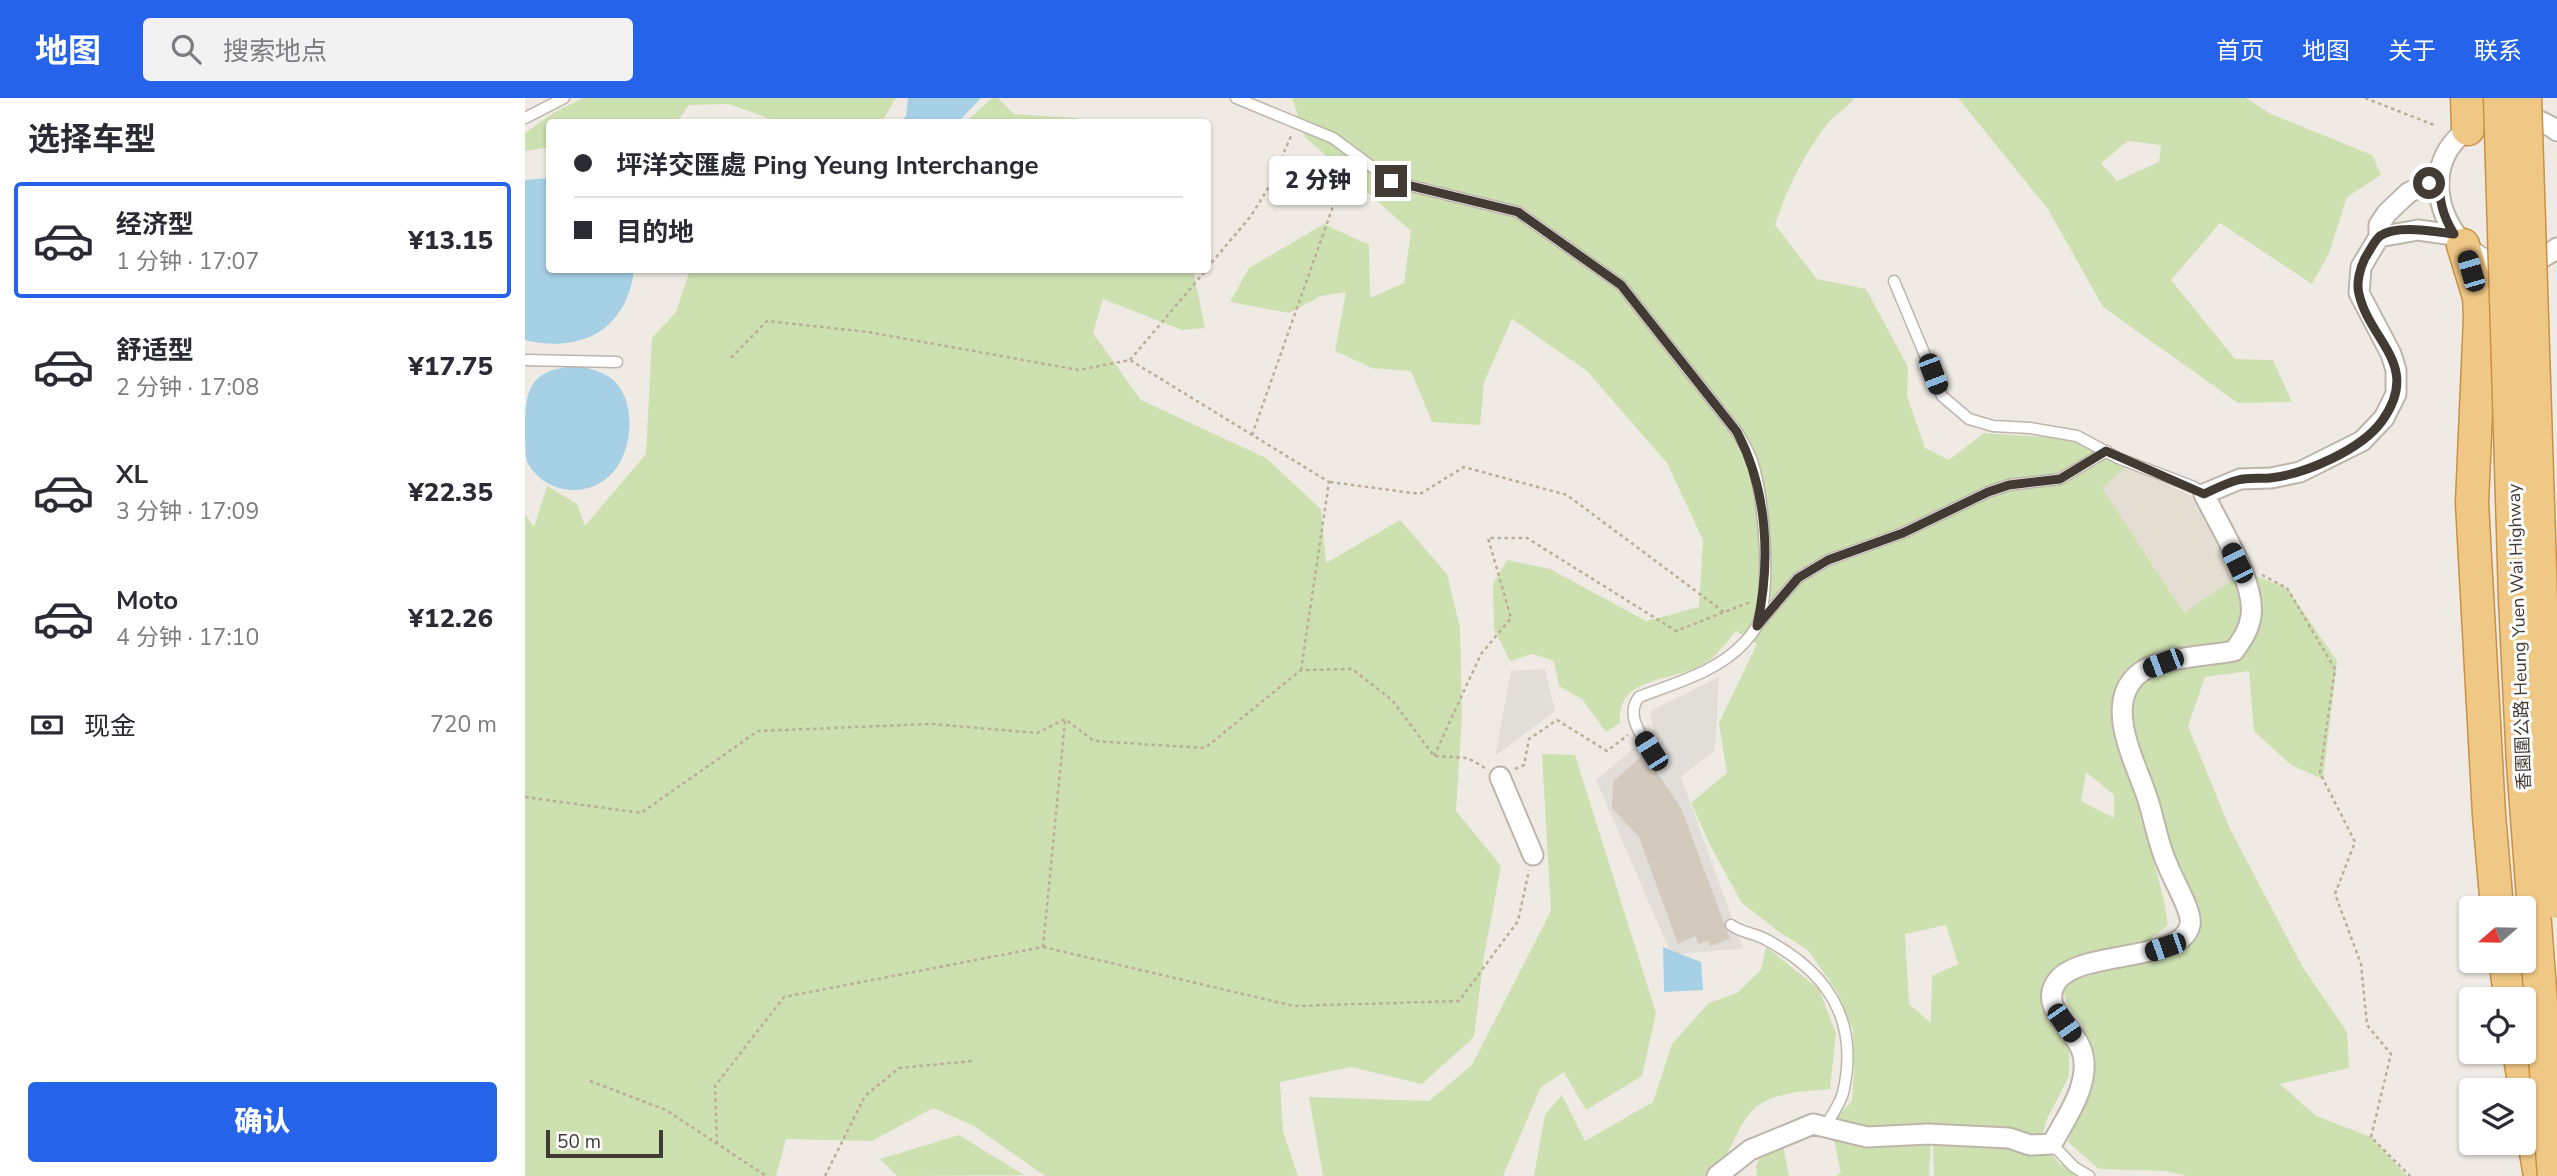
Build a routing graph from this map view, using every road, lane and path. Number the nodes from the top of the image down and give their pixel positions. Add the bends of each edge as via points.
1 (564, 98) edge
2 (1236, 98) edge
3 (2365, 98) edge
4 (2467, 98) edge
5 (2500, 98) edge
6 (2525, 98) edge
7 (525, 118) edge
8 (1297, 123) junction
9 (2434, 125) dead end
10 (2468, 130) junction
11 (2557, 131) edge
12 (1352, 152) junction
13 (2439, 177) junction
14 (2379, 237) junction
15 (2458, 240) junction
16 (2557, 248) edge
17 (1211, 264) edge
18 (1204, 273) edge
19 (1894, 281) dead end
20 (731, 358) dead end
21 (525, 360) edge
22 (1130, 360) junction
23 (617, 362) dead end
24 (1252, 435) junction
25 (2106, 451) junction
26 (1329, 482) junction
27 (2204, 494) junction
28 (2237, 563) junction
29 (1763, 597) junction
30 (1724, 612) junction
31 (1757, 626) junction
32 (1301, 670) junction
33 (1065, 719) junction
34 (1638, 729) junction
35 (1651, 751) dead end
36 (1434, 756) junction
37 (1500, 777) junction
38 (525, 797) edge
39 (1532, 855) joint
40 (2496, 896) edge
41 (2557, 902) edge
42 (1731, 925) dead end
43 (1044, 947) junction
44 (971, 1061) dead end
45 (2521, 1064) edge
46 (590, 1082) dead end
47 (1826, 1126) junction
48 (717, 1144) junction
49 (2052, 1144) junction
50 (766, 1176) edge
51 (825, 1176) edge
52 (1717, 1176) edge
53 (2088, 1176) edge
54 (2410, 1176) edge
55 (2540, 1176) edge
56 (2554, 1176) edge

1 - 7 lane
2 - 8 lane
3 - 9 path
4 - 10 highway
5 - 56 highway, 香園圍公路 Heung Yuen Wai Highway, bridge via 2515,598
6 - 41 highway, 香園圍公路 Heung Yuen Wai Highway, bridge via 2540,600
8 - 12 lane via 1333,138
8 - 17 path via 1270,186
10 - 11 street via 2509,115 2538,120
10 - 13 street via 2450,150
12 - 24 path
12 - 29 lane via 1391,181 1518,212 1621,285 1737,432 1752,459 1761,501
13 - 14 street via 2395,204 2379,225
13 - 15 street via 2444,217
14 - 15 street via 2417,230
14 - 27 street via 2361,267 2359,293 2396,370 2396,394 2384,418 2362,441 2300,472 2240,479
15 - 16 street via 2476,254 2506,263 2536,259
15 - 40 highway via 2479,297 2473,517
18 - 22 path
19 - 25 lane via 1942,396 1969,419 2077,436
20 - 22 path via 767,321 868,332 1079,370
21 - 23 lane
22 - 24 path
24 - 26 path
25 - 27 lane
25 - 31 lane via 2060,479 1988,492 1903,533 1828,560 1798,578
26 - 30 path via 1420,494 1464,467 1567,495
26 - 32 path
27 - 28 street
28 - 49 street via 2250,591 2251,616 2234,651 2144,670 2125,694 2127,743 2164,859 2190,914 2190,926 2185,936 2165,947 2085,965 2057,981 2051,993 2052,1006 2083,1055 2084,1073
28 - 54 path via 2287,588 2335,669 2320,773 2355,842 2335,894 2361,964 2367,1025 2391,1054 2371,1137
29 - 30 path
29 - 31 lane
30 - 36 path via 1676,631 1527,538 1488,538 1511,618 1481,654
31 - 34 lane via 1744,644 1718,664 1639,697 1634,708
32 - 33 path via 1205,748 1094,741
32 - 36 path via 1352,669 1392,700
33 - 38 path via 1037,733 931,724 758,731 642,813
33 - 43 path
34 - 35 lane
34 - 37 path via 1608,751 1557,720 1529,739 1524,765
36 - 37 path via 1468,758
37 - 39 street
39 - 43 path via 1518,921 1459,1001 1294,1006
42 - 47 lane via 1764,937 1801,963 1833,995 1843,1017 1845,1069 1843,1095
43 - 48 path via 784,997 715,1086
44 - 51 path via 899,1068 865,1096
45 - 55 highway
46 - 48 path via 666,1110
47 - 49 street via 1867,1137 1928,1134
47 - 52 street via 1795,1129 1750,1150
48 - 50 path
49 - 53 lane

